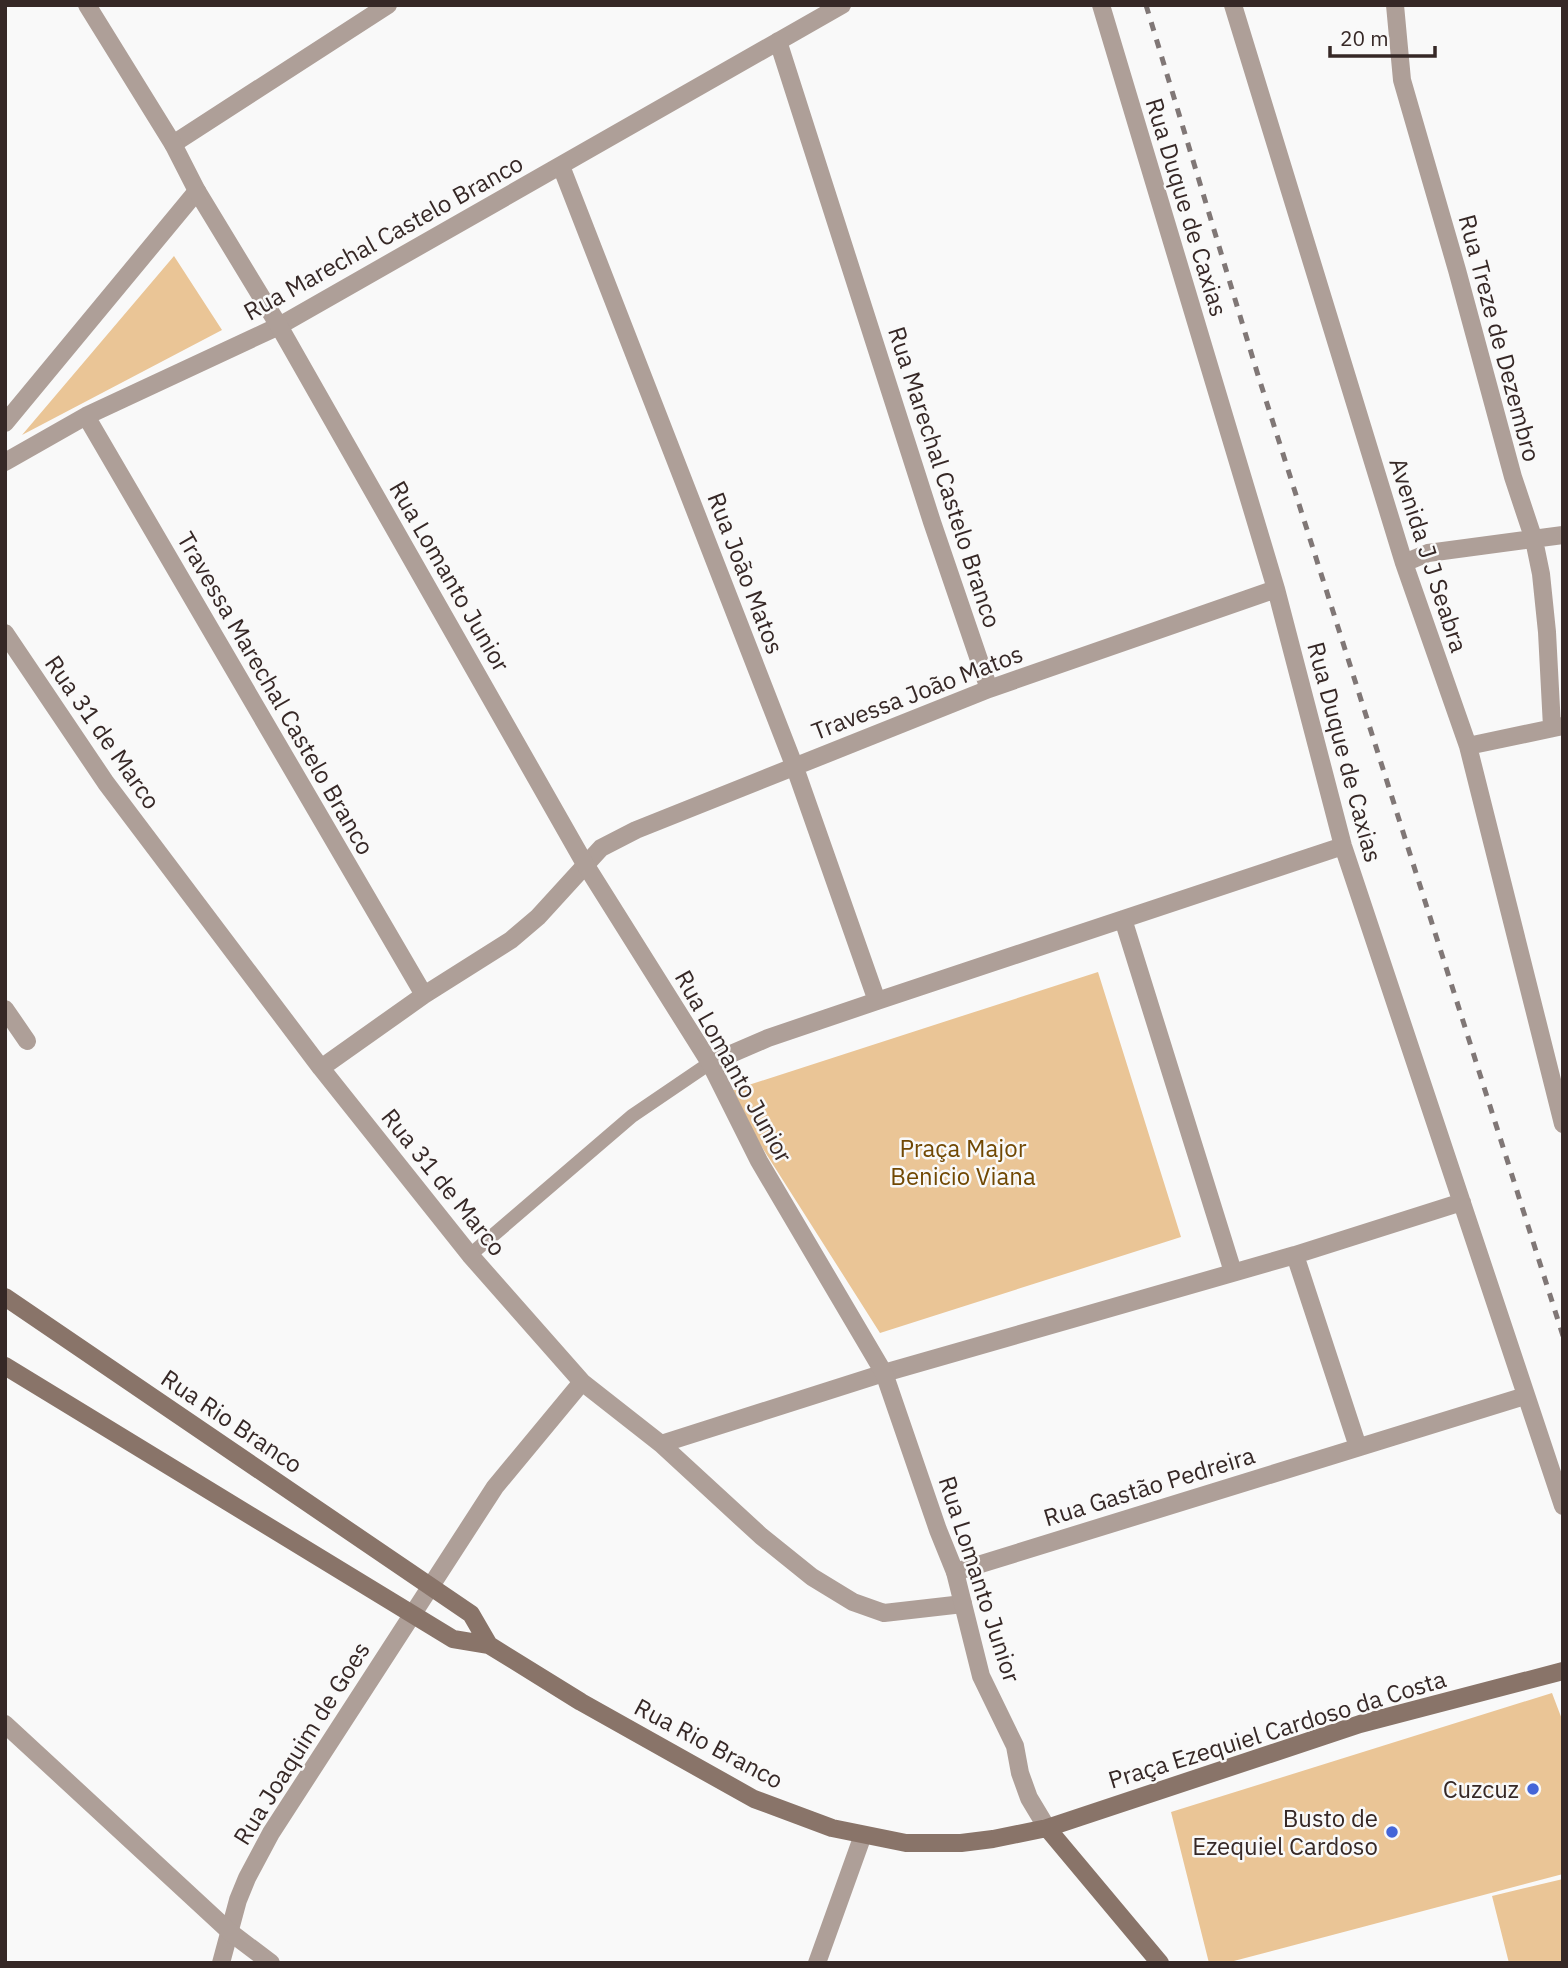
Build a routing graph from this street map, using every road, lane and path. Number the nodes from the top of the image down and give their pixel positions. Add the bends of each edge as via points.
1 (87, 5) edge
2 (388, 5) edge
3 (842, 5) edge
4 (1101, 5) edge
5 (1233, 5) edge
6 (1395, 5) edge
7 (778, 41) junction
8 (173, 144) junction
9 (561, 166) junction
10 (197, 191) junction
11 (279, 326) junction
12 (86, 416) junction
13 (5, 423) edge
14 (5, 463) edge
15 (1563, 535) edge
16 (1534, 540) junction
17 (1404, 563) junction
18 (1276, 589) junction
19 (5, 633) edge
20 (989, 689) junction
21 (1558, 727) edge
22 (1468, 746) junction
23 (794, 765) junction
24 (1343, 846) junction
25 (585, 864) junction
26 (1122, 919) junction
27 (424, 995) junction
28 (877, 1001) junction
29 (5, 1010) edge
30 (27, 1041) dead end
31 (710, 1063) junction
32 (321, 1068) junction
33 (1563, 1124) edge
34 (1462, 1202) junction
35 (470, 1255) junction
36 (1295, 1255) junction
37 (1233, 1272) junction
38 (5, 1297) edge
39 (5, 1366) edge
40 (884, 1373) junction
41 (582, 1382) junction
42 (1525, 1395) junction
43 (661, 1444) junction
44 (1358, 1447) junction
45 (1563, 1506) edge
46 (956, 1572) junction
47 (430, 1586) junction
48 (963, 1604) junction
49 (411, 1614) junction
50 (489, 1645) junction
51 (1563, 1671) edge
52 (5, 1724) edge
53 (1047, 1828) junction
54 (863, 1835) junction
55 (230, 1932) junction
56 (221, 1963) edge
57 (271, 1963) edge
58 (817, 1963) edge
59 (1160, 1963) edge

1 - 8 street
2 - 8 street
3 - 7 street, Rua Marechal Castelo Branco
4 - 18 street, Rua Duque de Caxias
5 - 17 street, Avenida J J Seabra
6 - 16 street, Rua Treze de Dezembro via 1402,80
7 - 9 street, Rua Marechal Castelo Branco
7 - 20 street, Rua Marechal Castelo Branco
8 - 10 street, Rua Lomanto Junior
9 - 11 street, Rua Marechal Castelo Branco
9 - 23 street, Rua João Matos
10 - 11 street, Rua Lomanto Junior
10 - 13 street
11 - 12 street, Rua Marechal Castelo Branco
11 - 25 street, Rua Lomanto Junior
12 - 14 street, Rua Marechal Castelo Branco
12 - 27 street, Travessa Marechal Castelo Branco
15 - 16 street
16 - 17 street via 1428,553
16 - 21 street, Rua Treze de Dezembro
17 - 22 street, Avenida J J Seabra
18 - 20 street, Travessa João Matos
18 - 24 street, Rua Duque de Caxias
19 - 32 street, Rua 31 de Marco via 106,783
20 - 23 street, Travessa João Matos
21 - 22 street
22 - 33 street, Avenida J J Seabra
23 - 25 street, Travessa João Matos via 636,830 601,848
23 - 28 street, Rua João Matos
24 - 26 street
24 - 34 street, Rua Duque de Caxias
25 - 27 street, Travessa João Matos via 511,940
25 - 31 street, Rua Lomanto Junior
26 - 28 street
26 - 37 street
27 - 32 street, Travessa João Matos
28 - 31 street
29 - 30 street
31 - 35 lane via 632,1116
31 - 40 street, Rua Lomanto Junior via 759,1161
32 - 35 street, Rua 31 de Marco
34 - 36 street
34 - 42 street, Rua Duque de Caxias
35 - 41 street, Rua 31 de Marco
36 - 37 street
36 - 44 street
37 - 40 street
38 - 47 main road, Rua Rio Branco
39 - 49 main road, Rua Rio Branco
40 - 43 street
40 - 46 street, Rua Lomanto Junior
41 - 43 street, Rua 31 de Marco
41 - 47 street, Rua Joaquim de Goes via 495,1487
42 - 44 street, Rua Gastão Pedreira
42 - 45 street, Rua Duque de Caxias
43 - 48 street, Rua 31 de Marco via 761,1536 812,1577 853,1602 884,1613
44 - 46 street, Rua Gastão Pedreira
46 - 48 street, Rua Lomanto Junior
47 - 49 street, Rua Joaquim de Goes
47 - 50 main road, Rua Rio Branco via 471,1614
48 - 53 street, Rua Lomanto Junior via 981,1676 1015,1746 1029,1798
49 - 50 main road, Rua Rio Branco via 453,1639
49 - 55 street, Rua Joaquim de Goes via 271,1833 247,1878
50 - 54 main road, Rua Rio Branco via 754,1798 831,1828
51 - 53 main road, Praça Ezequiel Cardoso da Costa via 1360,1724
52 - 55 street
53 - 54 main road, Rua Rio Branco via 961,1843 906,1843
53 - 59 main road
54 - 58 street
55 - 56 street, Rua Joaquim de Goes
55 - 57 street

